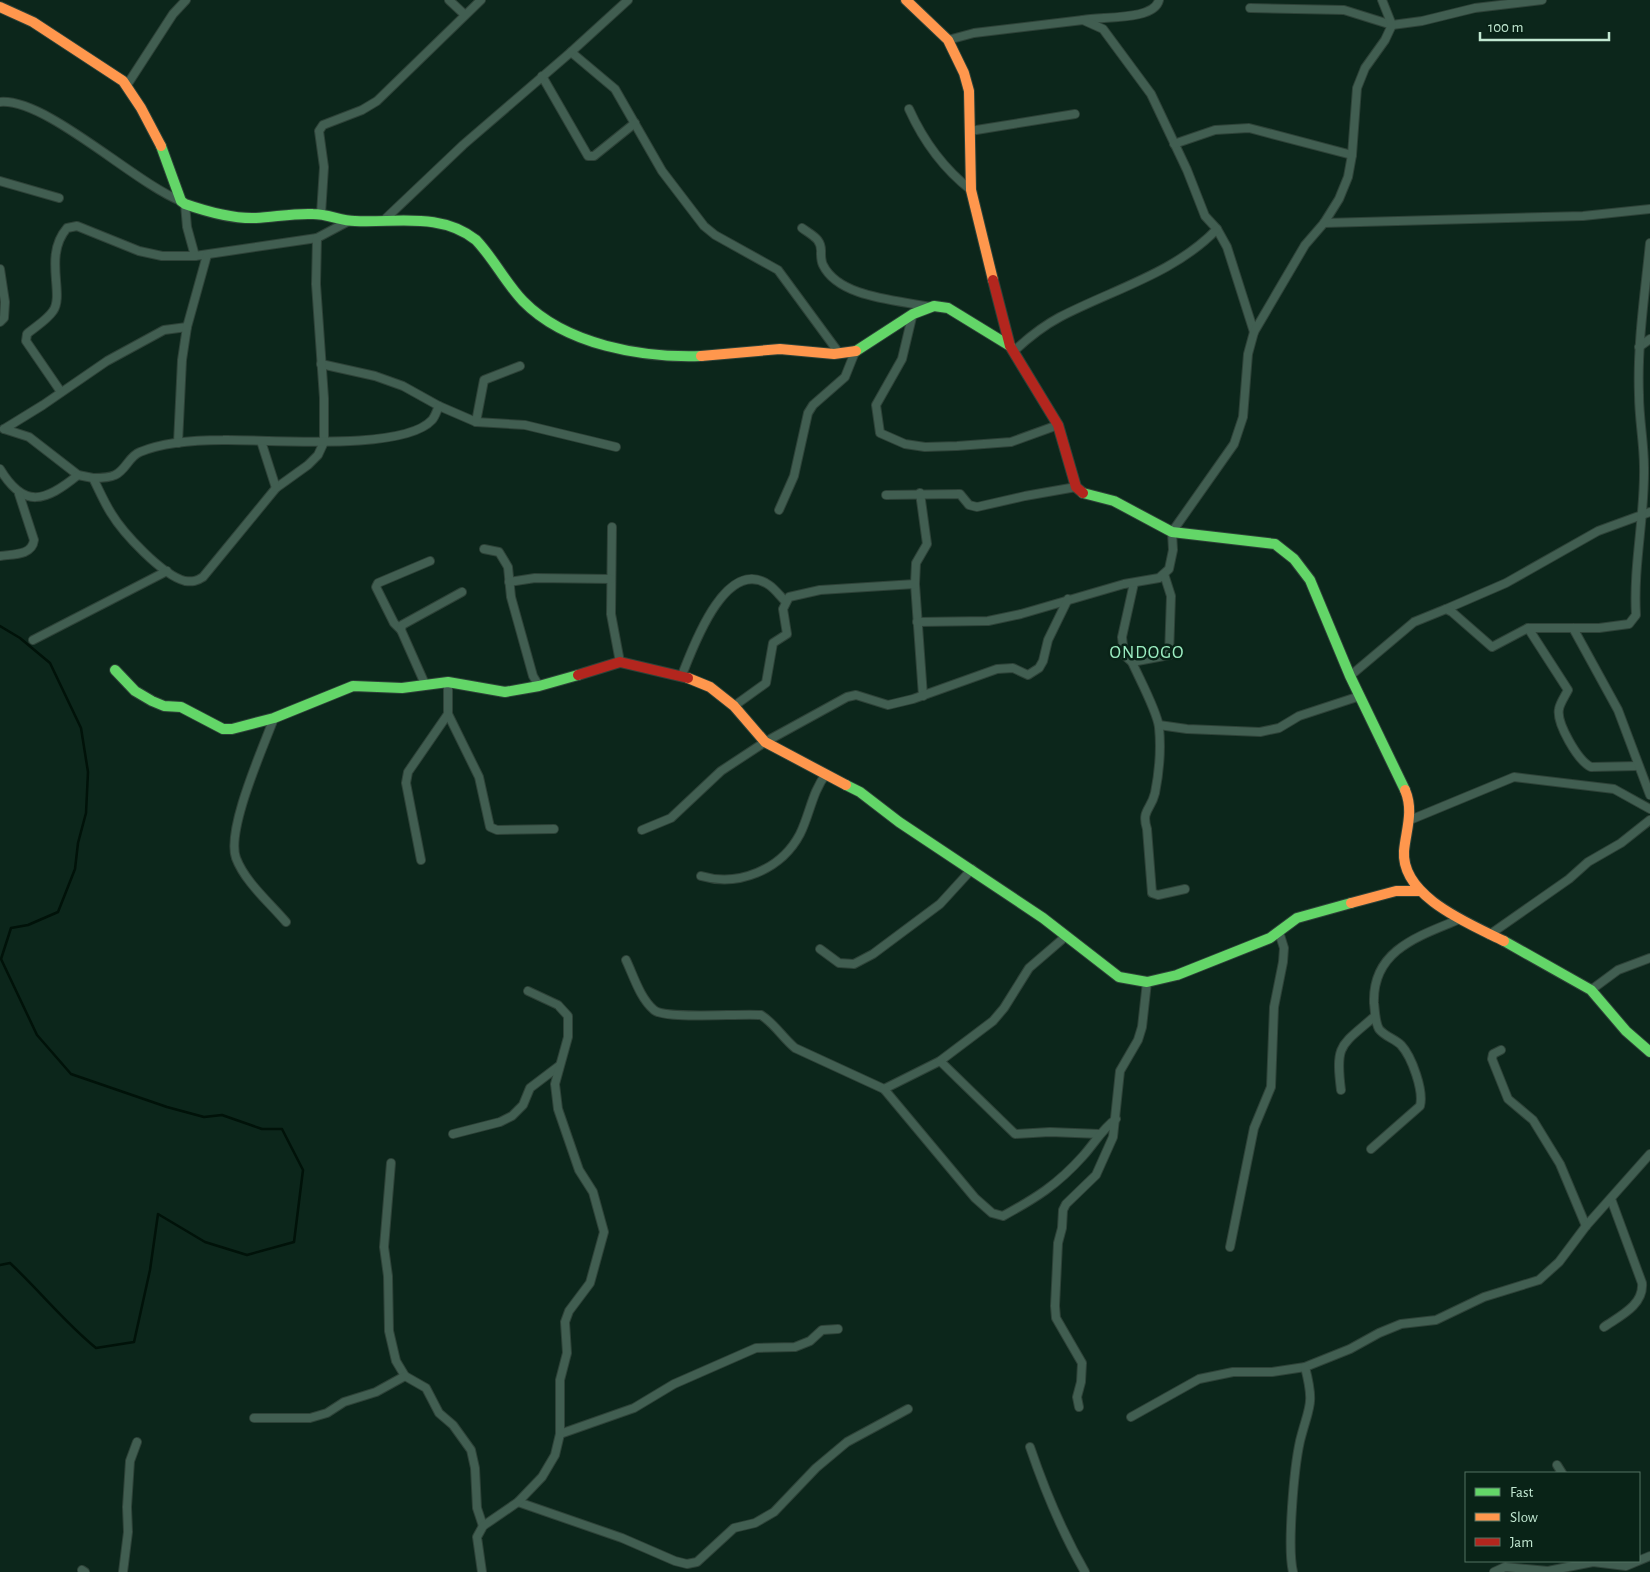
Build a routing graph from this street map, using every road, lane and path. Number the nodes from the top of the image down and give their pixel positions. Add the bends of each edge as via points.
1 (186, 0) edge
2 (449, 0) edge
3 (481, 0) edge
4 (906, 0) edge
5 (1158, 0) edge
6 (1382, 0) edge
7 (1542, 0) edge
8 (626, 1) edge
9 (0, 7) edge
10 (1250, 8) dead end
11 (464, 14) junction
12 (1083, 20) junction
13 (1392, 25) junction
14 (948, 40) junction
15 (571, 52) junction
16 (542, 76) junction
17 (127, 85) junction
18 (0, 97) edge
19 (4, 102) edge
20 (909, 109) dead end
21 (1075, 114) dead end
22 (635, 123) junction
23 (970, 131) junction
24 (1174, 144) junction
25 (1352, 155) junction
26 (0, 181) edge
27 (971, 190) junction
28 (59, 198) dead end
29 (183, 202) junction
30 (1650, 209) edge
31 (321, 214) junction
32 (349, 221) junction
33 (383, 221) junction
34 (1324, 223) junction
35 (802, 228) dead end
36 (1217, 229) junction
37 (317, 238) junction
38 (1650, 243) edge
39 (207, 255) junction
40 (195, 256) junction
41 (0, 269) edge
42 (930, 307) junction
43 (912, 317) junction
44 (0, 322) edge
45 (187, 327) junction
46 (1254, 332) junction
47 (1650, 339) edge
48 (1640, 347) junction
49 (1012, 348) junction
50 (855, 352) junction
51 (839, 353) junction
52 (321, 364) junction
53 (520, 366) dead end
54 (61, 392) junction
55 (439, 406) junction
56 (476, 422) junction
57 (1058, 425) junction
58 (2, 430) edge
59 (1646, 436) edge
60 (261, 441) junction
61 (324, 442) junction
62 (178, 443) junction
63 (616, 448) dead end
64 (0, 469) edge
65 (78, 475) junction
66 (93, 478) junction
67 (276, 488) junction
68 (1076, 488) junction
69 (920, 493) junction
70 (19, 494) junction
71 (886, 494) dead end
72 (779, 510) dead end
73 (1646, 513) edge
74 (612, 527) dead end
75 (1172, 532) junction
76 (484, 549) dead end
77 (0, 556) edge
78 (430, 561) dead end
79 (167, 571) junction
80 (1164, 574) junction
81 (611, 579) junction
82 (509, 582) junction
83 (915, 584) junction
84 (1134, 584) junction
85 (462, 592) dead end
86 (1068, 599) junction
87 (785, 601) junction
88 (1446, 609) junction
89 (917, 622) junction
90 (1528, 628) junction
91 (1573, 628) junction
92 (401, 630) junction
93 (33, 640) dead end
94 (620, 662) junction
95 (1132, 662) junction
96 (115, 670) dead end
97 (682, 675) junction
98 (1350, 676) junction
99 (448, 682) junction
100 (425, 684) junction
101 (539, 686) junction
102 (923, 696) junction
103 (1360, 696) junction
104 (734, 706) junction
105 (448, 714) junction
106 (274, 718) junction
107 (1159, 724) junction
108 (765, 742) junction
109 (1638, 766) junction
110 (826, 774) junction
111 (1650, 795) edge
112 (1650, 809) edge
113 (1410, 820) junction
114 (1650, 820) edge
115 (554, 829) dead end
116 (642, 830) dead end
117 (421, 860) dead end
118 (972, 869) junction
119 (701, 876) dead end
120 (1185, 889) dead end
121 (1419, 891) junction
122 (1460, 919) junction
123 (286, 922) dead end
124 (1279, 932) junction
125 (1489, 935) junction
126 (1065, 937) junction
127 (820, 949) dead end
128 (1650, 958) edge
129 (626, 960) dead end
130 (1147, 982) junction
131 (1591, 990) junction
132 (528, 991) dead end
133 (1375, 1016) junction
134 (1501, 1050) dead end
135 (1650, 1052) edge
136 (940, 1061) junction
137 (559, 1066) junction
138 (884, 1089) junction
139 (1341, 1090) dead end
140 (1116, 1119) junction
141 (453, 1134) dead end
142 (1100, 1134) junction
143 (1371, 1150) dead end
144 (1650, 1154) edge
145 (391, 1163) dead end
146 (1611, 1199) junction
147 (1586, 1226) junction
148 (1230, 1247) dead end
149 (1604, 1327) dead end
150 (838, 1329) dead end
151 (1305, 1367) junction
152 (405, 1376) junction
153 (1079, 1407) dead end
154 (908, 1409) dead end
155 (1131, 1416) dead end
156 (254, 1418) dead end
157 (560, 1434) junction
158 (136, 1442) dead end
159 (1030, 1447) dead end
160 (1557, 1465) dead end
161 (1561, 1472) edge
162 (518, 1502) junction
163 (483, 1526) junction
164 (1625, 1563) edge
165 (1561, 1570) edge
166 (123, 1572) edge
167 (482, 1572) edge
168 (1086, 1572) edge
169 (1293, 1572) edge
170 (1494, 1572) edge

1 - 17 street via 173,14
2 - 11 street
3 - 11 street
4 - 14 street
5 - 12 street via 1151,11 1140,15
6 - 13 street
7 - 13 street via 1475,8
8 - 15 street
9 - 17 street via 55,35
10 - 13 street via 1344,10
11 - 31 street via 442,40 377,101 323,125 319,131 324,166
12 - 14 street via 974,33
12 - 24 street via 1103,29 1120,56 1134,69 1151,94
13 - 25 street via 1365,68 1357,88
14 - 23 street via 959,59 966,82
15 - 16 street
15 - 22 street via 615,89
16 - 22 street via 588,156 594,156
16 - 33 street
17 - 29 street via 158,139
18 - 19 street
19 - 29 street via 29,107 148,184
20 - 27 street via 921,135 955,177
21 - 23 street
22 - 51 street via 662,171 704,226 778,270
23 - 27 street
24 - 25 street via 1216,130 1249,128
24 - 36 street via 1205,216
25 - 34 street via 1342,191
26 - 28 street
27 - 49 street
29 - 31 street via 208,212 238,217
29 - 40 street
30 - 34 street via 1583,216
31 - 32 street
32 - 33 street
32 - 37 street
33 - 51 street via 433,222 455,226 468,233 479,242 534,313 552,326 574,335 673,356 795,348
34 - 46 street via 1306,245
35 - 42 street via 821,244 823,265 838,282 858,293
36 - 46 street via 1236,271
36 - 49 street via 1206,241 1161,271 1059,317
37 - 39 street
37 - 52 street
38 - 48 street
39 - 40 street
39 - 45 street
40 - 54 street via 162,256 139,251 77,226 67,228 54,259 57,303 49,316 26,334 26,341
41 - 44 street via 5,302 4,318
42 - 43 street
42 - 49 street via 948,308
43 - 50 street
43 - 57 street via 902,359 876,405 880,433 905,444 957,446 1011,442
45 - 54 street via 164,330 107,361
45 - 62 street
46 - 75 street via 1248,354 1243,417 1234,444
47 - 48 street
48 - 59 street via 1639,395
49 - 57 street
50 - 51 street
50 - 72 street via 845,377 808,413 794,476
52 - 55 street via 375,376 403,386
52 - 61 street
53 - 56 street via 484,380
54 - 58 street
55 - 56 street
55 - 61 street via 432,420 418,429 393,436
56 - 63 street via 525,425
57 - 68 street
58 - 65 street via 28,437
59 - 73 street
60 - 61 street
60 - 62 street
60 - 67 street
61 - 67 street via 308,465
62 - 66 street via 141,451 121,472
64 - 70 street
65 - 66 street
65 - 70 street via 43,496
66 - 79 street via 111,514 143,551
67 - 79 street via 203,577 196,582 184,581
68 - 69 street via 977,507 969,505 960,494
68 - 75 street via 1084,494 1114,501
69 - 71 street
69 - 83 street via 927,544 916,563
70 - 77 street via 34,540 33,547 28,552
73 - 88 street via 1598,531 1506,583
73 - 91 street via 1636,559 1636,615 1629,624
74 - 81 street
75 - 80 street via 1173,550 1169,569
75 - 98 street via 1275,544 1294,559 1310,580
76 - 82 street via 494,549 505,559
78 - 92 street via 378,583 376,587
79 - 93 street
80 - 84 street
80 - 95 street via 1171,596 1169,655
81 - 82 street via 535,578
81 - 94 street via 611,614
82 - 101 street
83 - 87 street via 820,590 798,593
83 - 89 street
84 - 86 street
84 - 95 street via 1122,637 1124,655
85 - 92 street via 406,622
86 - 89 street via 988,621
86 - 102 street via 1048,640 1044,661 1033,673 1028,675 1013,668 997,670
87 - 97 street via 761,581 737,583 728,588 709,615
87 - 104 street via 787,634 773,642 766,683
88 - 90 street via 1492,647
88 - 98 street via 1414,622
89 - 102 street
90 - 91 street
90 - 109 street via 1568,690 1559,710 1562,725 1579,757 1591,767
91 - 109 street via 1618,710
92 - 100 street
94 - 97 street
94 - 101 street
95 - 107 street
96 - 106 street via 134,691 152,701 181,707 223,729
97 - 104 street via 710,687
98 - 103 street
99 - 100 street
99 - 101 street via 499,692
99 - 105 street
100 - 106 street via 402,688 353,686
102 - 108 street via 888,705 856,695 847,697
103 - 107 street via 1299,716 1279,728 1260,732 1187,730
103 - 113 street via 1408,796
104 - 108 street
105 - 115 street via 479,777 490,827 497,830
105 - 117 street via 407,777
106 - 123 street via 236,824 233,843 236,858 244,872
107 - 120 street via 1154,795 1145,812 1152,893 1158,895
108 - 110 street
108 - 116 street via 721,771 671,818
109 - 111 street
110 - 118 street via 860,792 899,822
110 - 119 street via 816,788 800,834 780,859 750,876 733,880 717,881
112 - 113 street via 1614,789 1514,778
113 - 121 street via 1404,852 1407,871
114 - 125 street
118 - 126 street
118 - 127 street via 940,904 873,954 854,964 839,963
121 - 122 street
121 - 124 street via 1396,891 1318,910 1297,918
122 - 125 street
122 - 133 street via 1413,939 1394,953 1381,969 1374,990
124 - 130 street via 1239,952 1177,975
124 - 148 street via 1284,962 1274,1007 1271,1087 1254,1128
125 - 131 street via 1541,960
126 - 130 street via 1119,977
126 - 136 street via 1029,968 993,1021
128 - 131 street via 1618,970
129 - 138 street via 644,998 655,1012 672,1015 761,1015 772,1022 795,1048
130 - 140 street via 1142,1027 1120,1071
131 - 135 street via 1626,1031
132 - 137 street via 558,1005 568,1016 568,1037
133 - 139 street via 1339,1052
133 - 143 street via 1380,1030 1405,1051 1419,1081 1422,1097 1420,1106
134 - 147 street via 1493,1054 1492,1060 1508,1099 1533,1120 1560,1164
136 - 138 street
136 - 142 street via 1015,1134
137 - 141 street via 530,1088 523,1105 512,1116
137 - 157 street via 555,1084 558,1109 579,1170 592,1192 604,1232 590,1283 569,1311 565,1322 567,1353 560,1380
138 - 142 street via 975,1198 992,1213 1003,1216 1041,1196 1085,1154
140 - 142 street
140 - 153 street via 1113,1137 1096,1176 1066,1204 1058,1243 1056,1318 1082,1363 1082,1382 1077,1396
144 - 146 street
145 - 152 street via 384,1247 390,1331 396,1361
146 - 147 street
146 - 149 street via 1643,1292 1628,1310
147 - 151 street via 1558,1262 1538,1280 1484,1297 1436,1320 1401,1324 1350,1350
150 - 157 street via 822,1330 810,1341 795,1347 756,1348 674,1384 634,1408
151 - 155 street via 1272,1372 1233,1372 1200,1379
151 - 169 street via 1312,1399 1300,1442 1295,1482 1290,1559
152 - 156 street via 376,1392 344,1402 328,1413 310,1418
152 - 163 street via 426,1388 439,1413 453,1425 471,1450 477,1508
154 - 162 street via 847,1442 816,1468 774,1512 755,1523 734,1528 697,1562 675,1561 622,1538
157 - 162 street via 549,1466
158 - 166 street via 130,1461
159 - 168 street via 1065,1537
160 - 161 street
162 - 163 street
163 - 167 street via 477,1537
164 - 165 street via 1594,1562
165 - 170 street via 1505,1568

